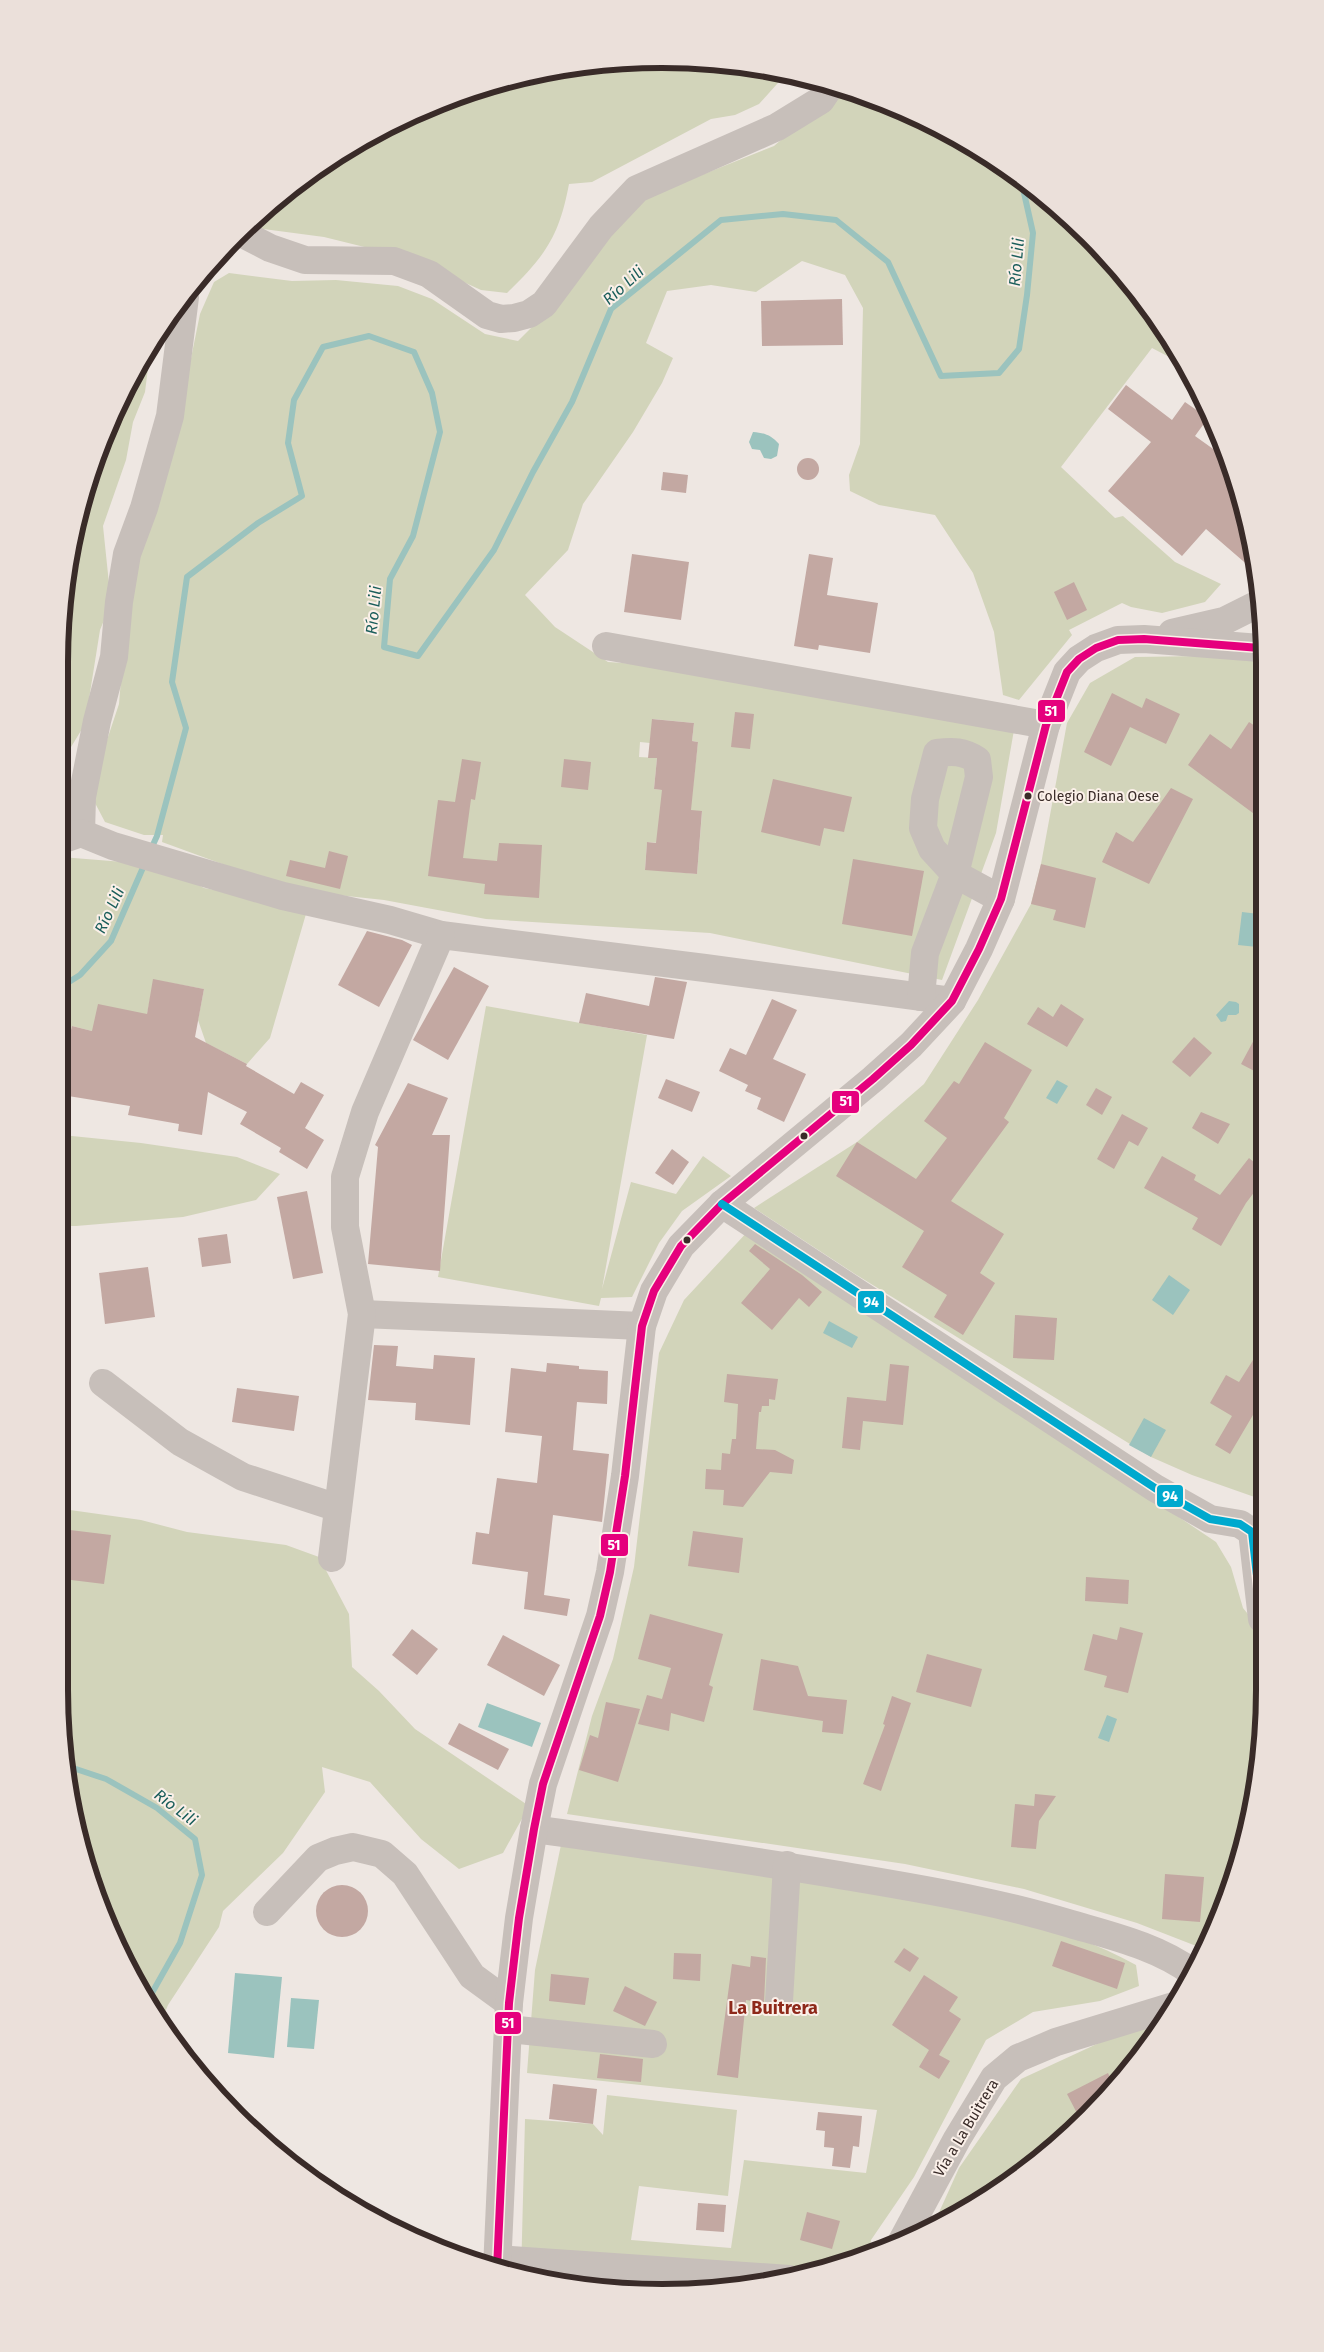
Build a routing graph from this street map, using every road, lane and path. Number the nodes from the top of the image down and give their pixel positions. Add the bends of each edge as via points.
1 (827, 91) edge
2 (248, 236) edge
3 (183, 310) edge
4 (1253, 606) edge
5 (1144, 639) junction
6 (606, 646) dead end
7 (1256, 648) edge
8 (1046, 726) junction
9 (71, 837) edge
10 (1001, 899) junction
11 (441, 935) junction
12 (921, 997) junction
13 (952, 1001) junction
14 (722, 1204) junction
15 (362, 1314) junction
16 (642, 1326) junction
17 (103, 1383) dead end
18 (338, 1508) junction
19 (332, 1558) dead end
20 (1256, 1563) edge
21 (534, 1829) junction
22 (787, 1865) junction
23 (267, 1912) dead end
24 (1187, 1969) edge
25 (779, 2001) dead end
26 (1163, 2009) edge
27 (508, 2016) junction
28 (653, 2044) dead end
29 (907, 2231) edge
30 (497, 2261) edge
31 (511, 2265) edge
32 (752, 2277) edge

1 - 2 street via 821,100 777,127 637,189 601,227 544,304 529,314 514,318 487,315 429,274 394,261 305,260
3 - 9 street via 170,416 144,508 127,554 114,657
4 - 5 street via 1224,621
5 - 7 street
5 - 8 street via 1118,640 1096,648 1078,660 1055,698
6 - 8 street
8 - 10 street
9 - 11 street via 113,846 283,896
10 - 12 street via 955,874 925,953
10 - 13 street
11 - 12 street
11 - 15 street via 365,1112 345,1177 345,1227
12 - 13 street
13 - 14 street via 873,1079
14 - 16 street via 681,1246 654,1291
14 - 20 street via 1155,1488 1210,1518 1240,1524 1252,1532
15 - 16 street
15 - 18 street
16 - 21 street via 610,1572 600,1616 544,1784
17 - 18 street via 180,1442 243,1477
18 - 19 street
21 - 22 street
21 - 27 street via 519,1918
22 - 24 street via 974,1898 1028,1911 1109,1935 1176,1961
22 - 25 street
23 - 27 street via 318,1858 353,1847 382,1854 405,1874 472,1976
26 - 29 street, Vía a La Buitrera via 1056,2042 1018,2058 994,2078
27 - 28 street
27 - 30 street
31 - 32 street

